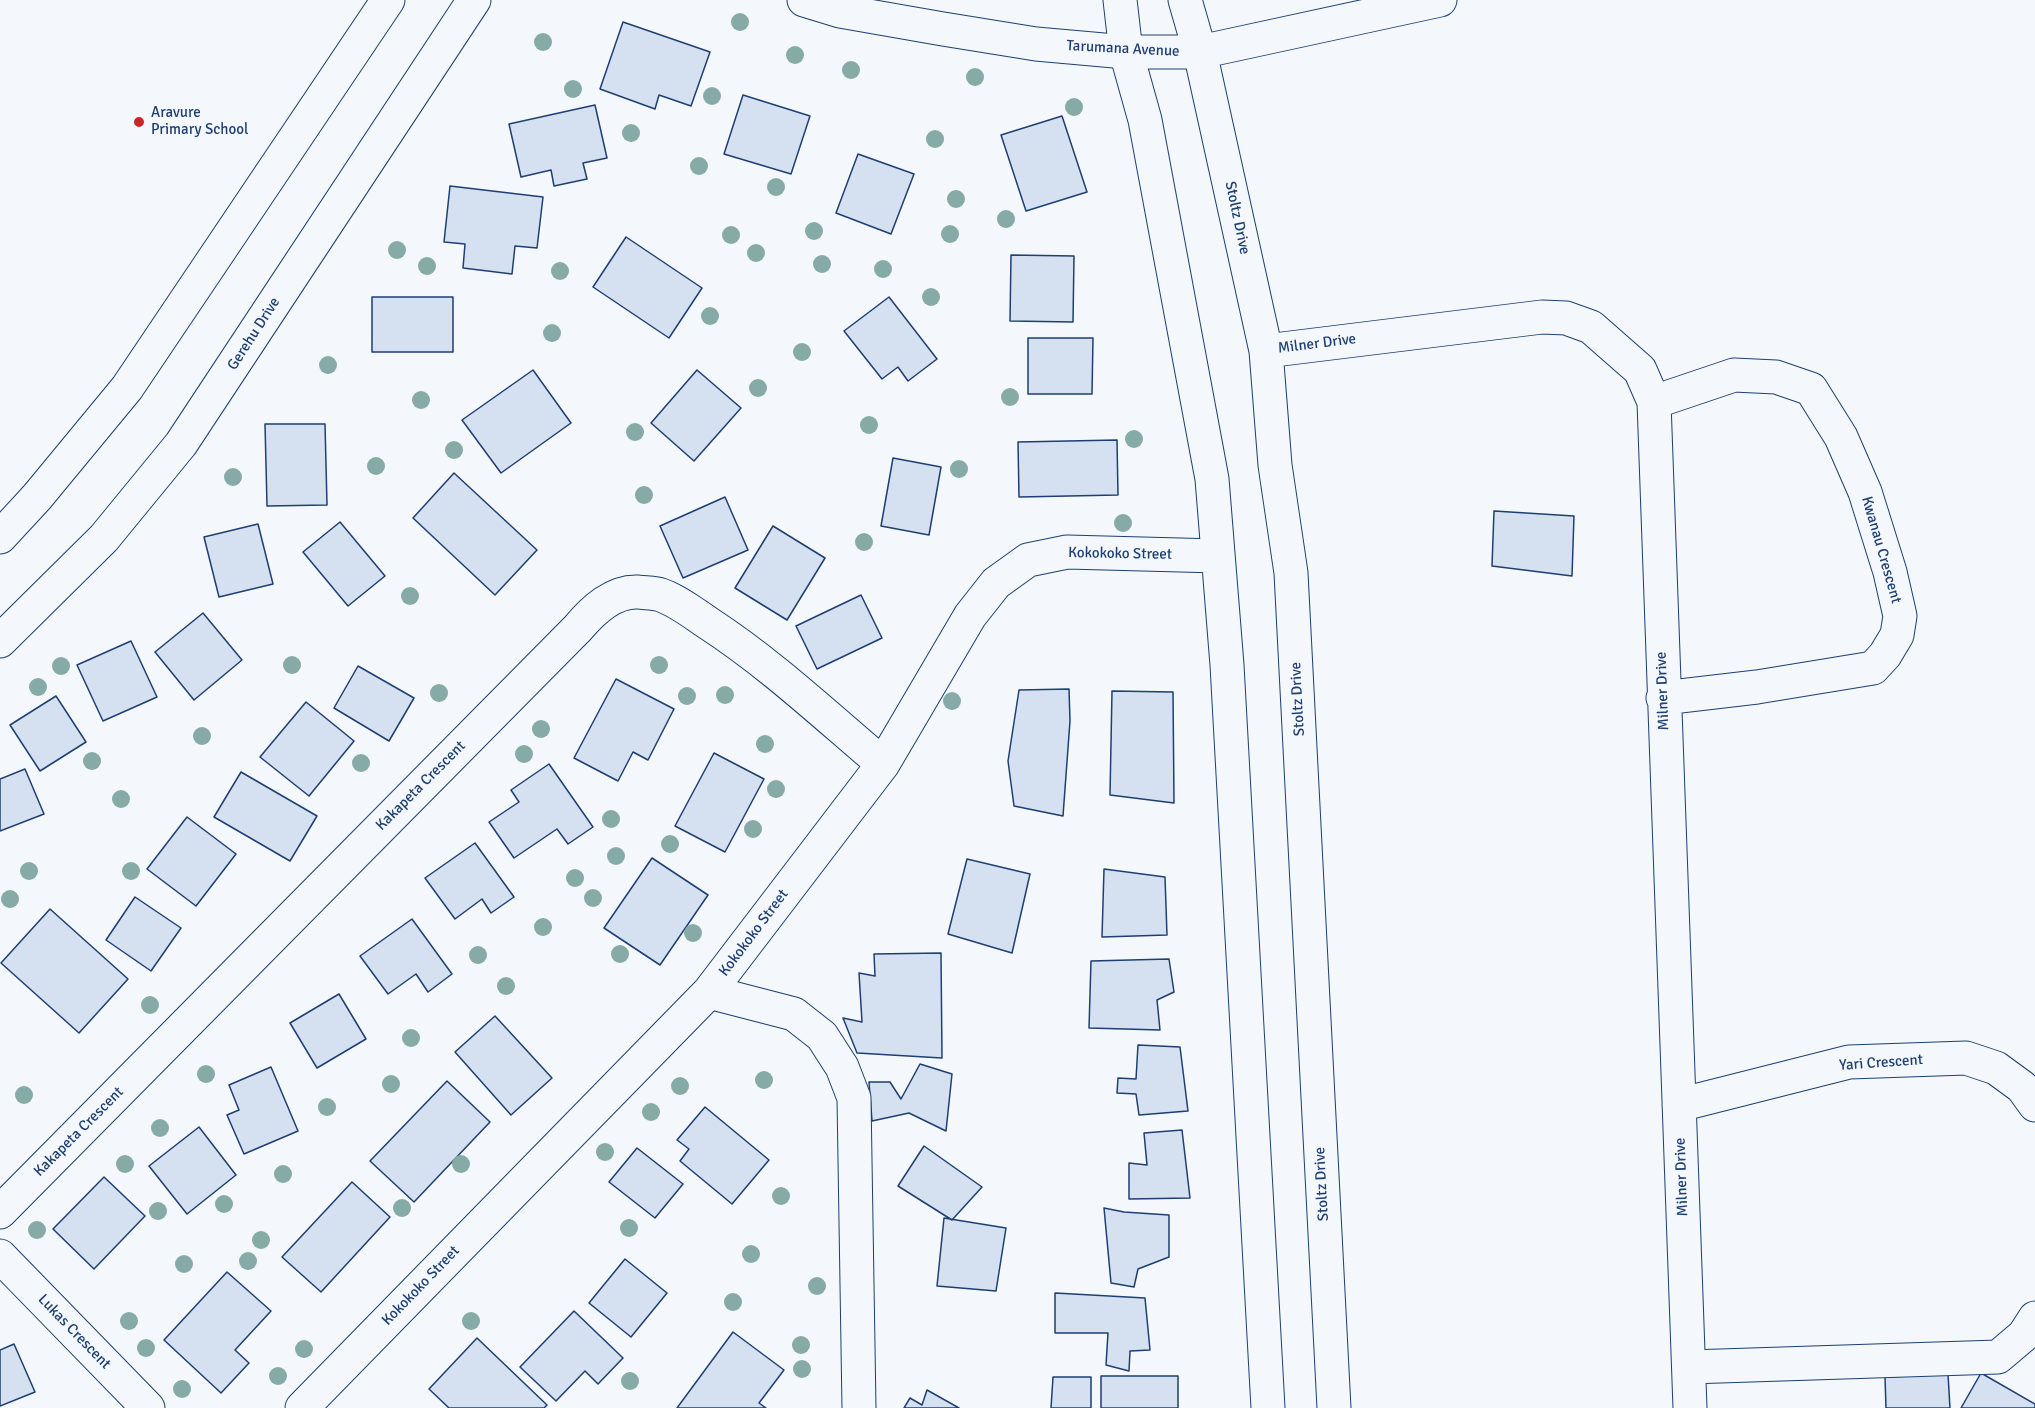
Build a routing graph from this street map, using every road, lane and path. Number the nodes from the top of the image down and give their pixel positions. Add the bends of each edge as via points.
1 (388, 0) edge
2 (474, 0) edge
3 (804, 0) edge
4 (1120, 0) edge
5 (1185, 0) edge
6 (1440, 0) edge
7 (1126, 52) junction
8 (1200, 52) junction
9 (1266, 351) junction
10 (1653, 402) junction
11 (0, 537) edge
12 (1218, 556) junction
13 (0, 640) edge
14 (1663, 698) junction
15 (883, 764) junction
16 (709, 992) junction
17 (1679, 1105) junction
18 (2035, 1105) edge
19 (0, 1212) edge
20 (0, 1256) edge
21 (2035, 1318) edge
22 (1689, 1367) junction
23 (148, 1408) edge
24 (302, 1408) edge
25 (859, 1408) edge
26 (1268, 1408) edge
27 (1334, 1408) edge
28 (1690, 1408) edge

1 - 11 street via 128,388
2 - 13 street, Gerehu Drive via 181,444 104,538
3 - 7 street, Tarumana Avenue via 840,11 943,29 1036,44
4 - 7 street
5 - 8 street, Stoltz Drive
6 - 8 street, Tarumana Avenue
7 - 8 street, Tarumana Avenue
7 - 12 street via 1145,120 1212,479
8 - 9 street, Stoltz Drive
9 - 10 street, Milner Drive via 1542,317 1566,318 1591,327 1640,370
9 - 27 street, Stoltz Drive via 1275,465 1291,573
10 - 14 street, Milner Drive
10 - 14 street, Kwanau Crescent via 1734,375 1776,378 1810,389 1841,437 1864,492 1900,616 1897,635 1873,668
12 - 15 street, Kokokoko Street via 1066,552 1028,560 996,584 970,616
12 - 26 street
14 - 17 street, Milner Drive
15 - 16 street, Kokokoko Street
15 - 19 street, Kakapeta Crescent via 769,668 681,605 660,595 636,592 613,597 593,610
16 - 24 street, Kokokoko Street
16 - 25 street via 794,1014 822,1036 842,1067 854,1098
17 - 18 street, Yari Crescent via 1849,1062 1966,1059 1996,1068 2022,1087
17 - 22 street, Milner Drive
20 - 23 street, Lukas Crescent
21 - 22 street via 2024,1335 1998,1357
22 - 28 street, Milner Drive

